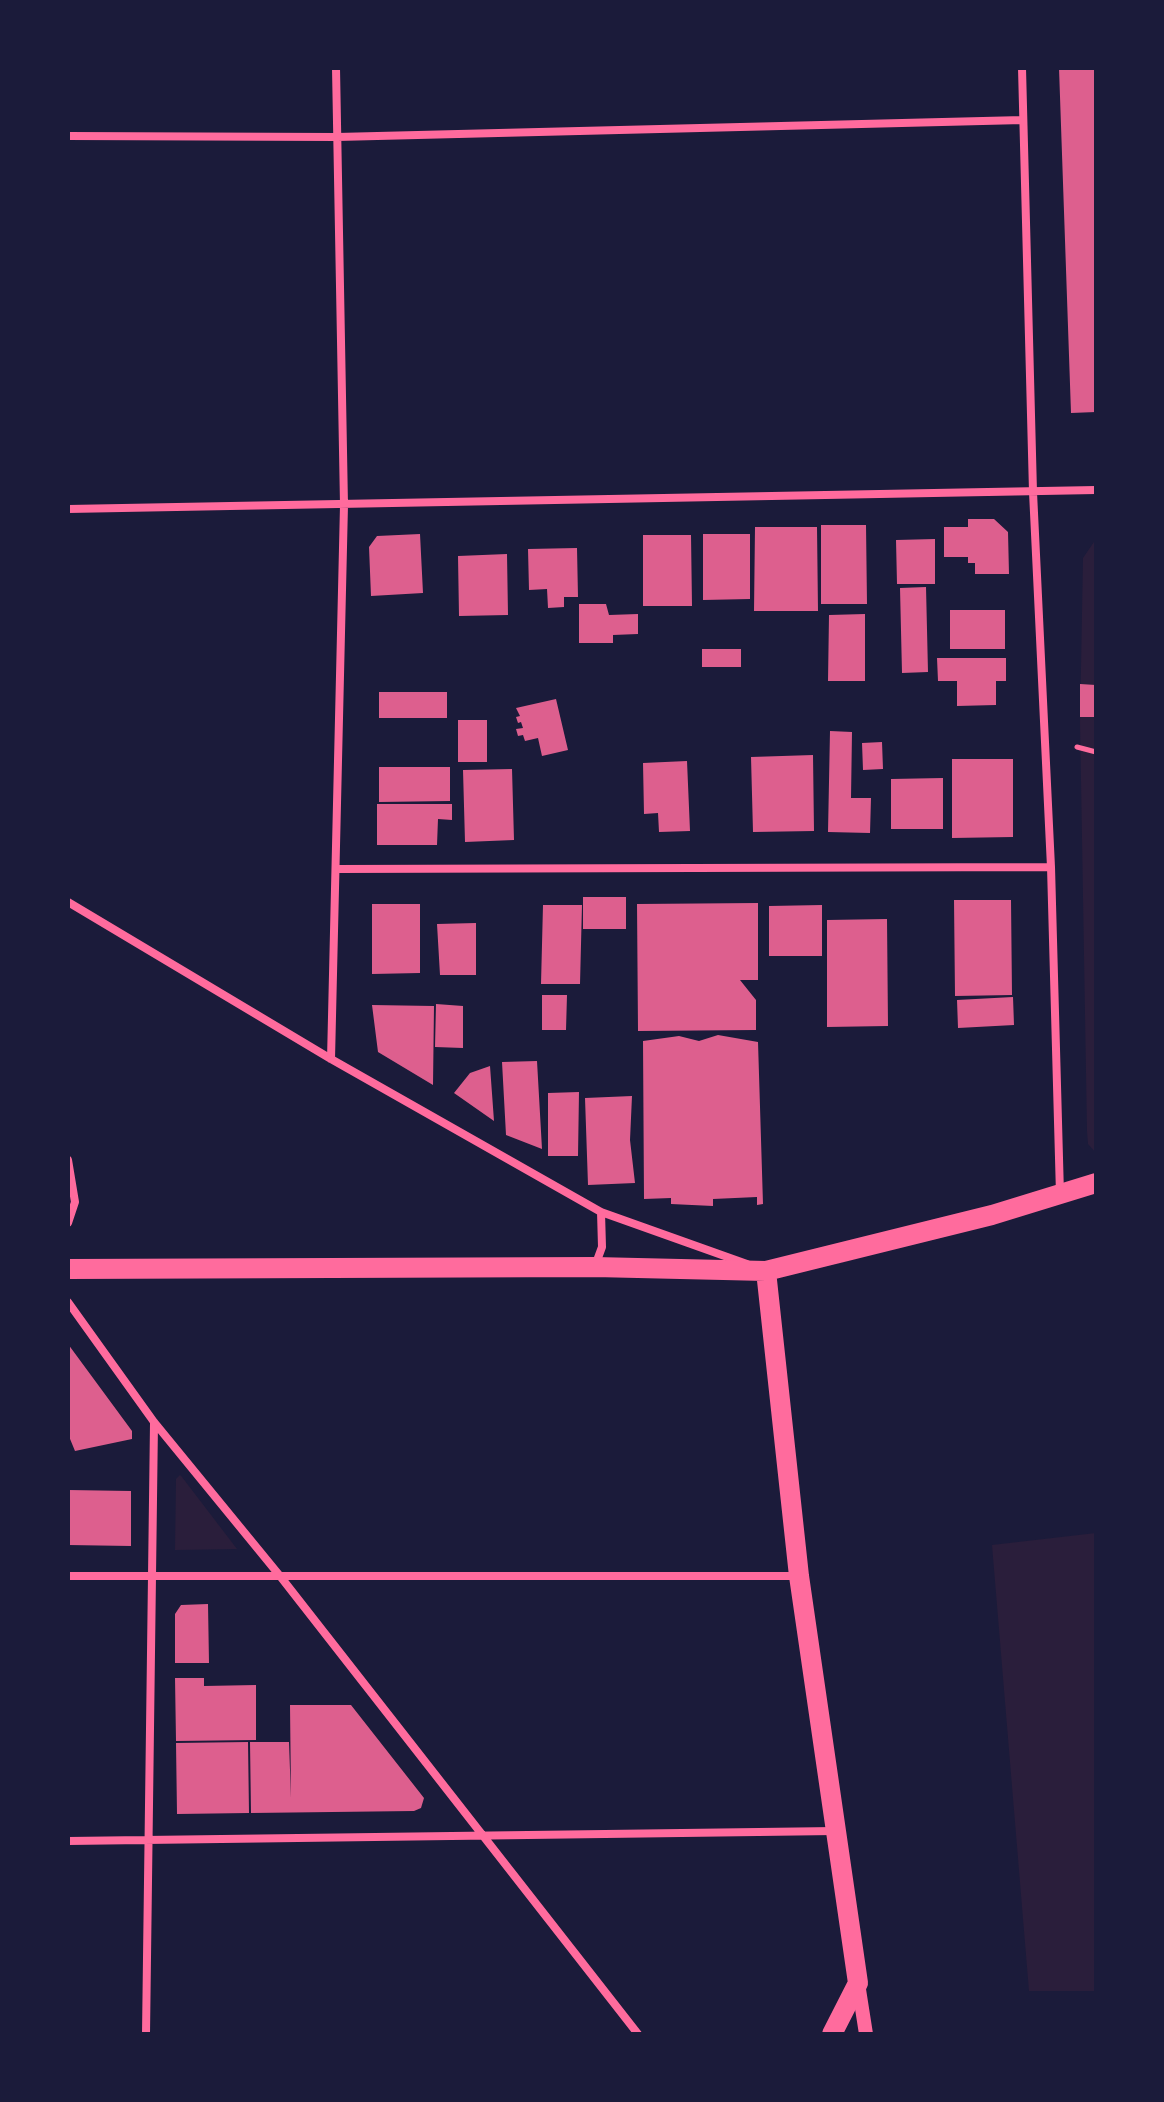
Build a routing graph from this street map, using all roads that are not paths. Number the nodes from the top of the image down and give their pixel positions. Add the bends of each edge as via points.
1 (336, 68) edge
2 (1022, 68) edge
3 (1023, 120) junction
4 (68, 136) edge
5 (337, 137) junction
6 (1096, 490) edge
7 (1033, 492) junction
8 (344, 505) junction
9 (68, 509) edge
10 (1051, 867) junction
11 (337, 869) junction
12 (68, 902) edge
13 (331, 1059) junction
14 (68, 1160) edge
15 (1096, 1183) edge
16 (1060, 1194) junction
17 (601, 1212) junction
18 (68, 1223) edge
19 (595, 1267) junction
20 (68, 1269) edge
21 (766, 1271) junction
22 (68, 1302) edge
23 (154, 1422) junction
24 (68, 1576) edge
25 (154, 1576) junction
26 (280, 1576) junction
27 (799, 1576) junction
28 (836, 1831) junction
29 (481, 1834) junction
30 (149, 1840) junction
31 (68, 1841) edge
32 (858, 1983) junction
33 (146, 2034) edge
34 (638, 2034) edge
35 (832, 2034) edge
36 (866, 2034) edge

1 - 5 street
2 - 3 street
3 - 5 street
3 - 7 street
4 - 5 street
5 - 8 street
6 - 7 street
7 - 8 street
7 - 10 street
8 - 9 street
8 - 11 street
10 - 11 street
10 - 16 street
11 - 13 street
12 - 13 street
13 - 17 street
14 - 18 street via 75,1202
15 - 16 main road
16 - 21 main road
17 - 19 street via 602,1247
17 - 21 street
19 - 20 main road
19 - 21 main road
21 - 27 main road
22 - 23 street
23 - 25 street
23 - 26 street
24 - 25 street
25 - 26 street
25 - 30 street
26 - 27 street
26 - 29 street
27 - 28 main road
28 - 29 street
28 - 32 main road
29 - 30 street
29 - 34 street
30 - 31 street
30 - 33 street
32 - 35 main road
32 - 36 street

